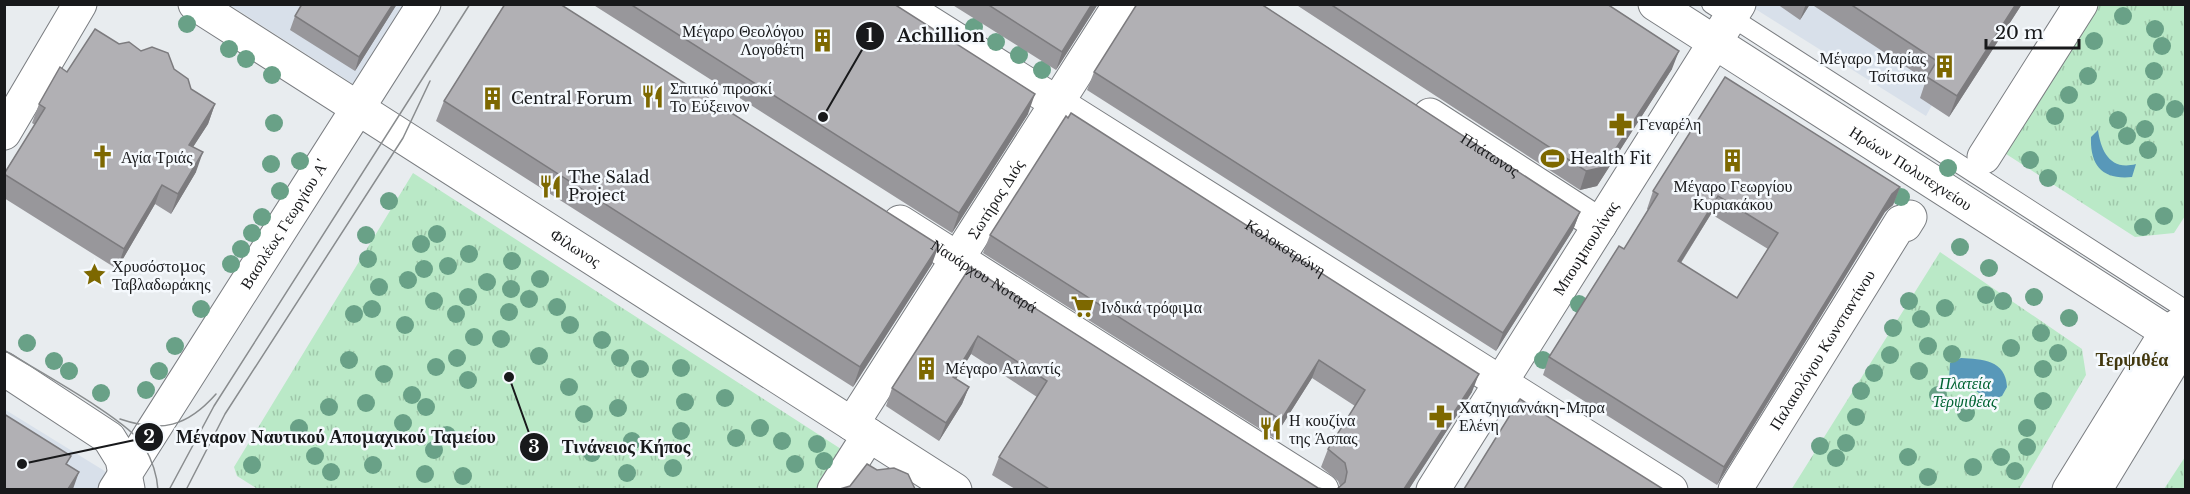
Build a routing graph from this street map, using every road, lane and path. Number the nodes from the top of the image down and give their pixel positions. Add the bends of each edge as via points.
1 (80, 4) edge
2 (195, 4) edge
3 (424, 4) edge
4 (900, 4) edge
5 (1120, 4) edge
6 (1655, 4) edge
7 (2081, 4) edge
8 (1724, 17) edge
9 (1401, 96) edge
10 (1057, 103) junction
11 (357, 110) junction
12 (4, 133) edge
13 (1984, 158) dead end
14 (871, 204) edge
15 (1910, 217) dead end
16 (1600, 225) junction
17 (958, 259) junction
18 (2182, 332) edge
19 (4, 369) edge
20 (1813, 379) dead end
21 (1500, 382) junction
22 (861, 430) junction
23 (123, 484) edge
24 (834, 489) edge
25 (955, 489) edge
26 (1322, 489) edge
27 (1433, 489) edge
28 (1671, 489) edge
29 (1735, 489) edge
30 (1745, 489) edge
31 (2069, 489) edge
32 (2095, 489) edge

1 - 12 street
2 - 11 street, Φίλωνος
3 - 11 street, Βασιλέως Γεωργίου Α'
4 - 10 street, Κολοκοτρώνη
5 - 10 street, Σωτήρος Διός
6 - 8 street, Ηρώων Πολυτεχνείου
7 - 13 street
8 - 16 street, Μπουμπουλίνας
8 - 18 street, Ηρώων Πολυτεχνείου
9 - 16 street, Πλάτωνος
10 - 17 street, Σωτήρος Διός
10 - 21 street, Κολοκοτρώνη
11 - 22 street, Φίλωνος
11 - 23 street, Βασιλέως Γεωργίου Α' via 143,445
14 - 17 street, Ναυάρχου Νοταρά
15 - 29 street, Παλαιολόγου Κωνσταντίνου via 1905,225 1901,222
16 - 21 street, Μπουμπουλίνας
17 - 22 street, Σωτήρος Διός
17 - 26 street, Ναυάρχου Νοταρά
18 - 31 street
18 - 32 street
19 - 23 street via 109,438 122,459
20 - 30 lane
21 - 27 street, Μπουμπουλίνας
21 - 28 street, Κολοκοτρώνη
22 - 24 street, Σωτήρος Διός
22 - 25 street, Φίλωνος

